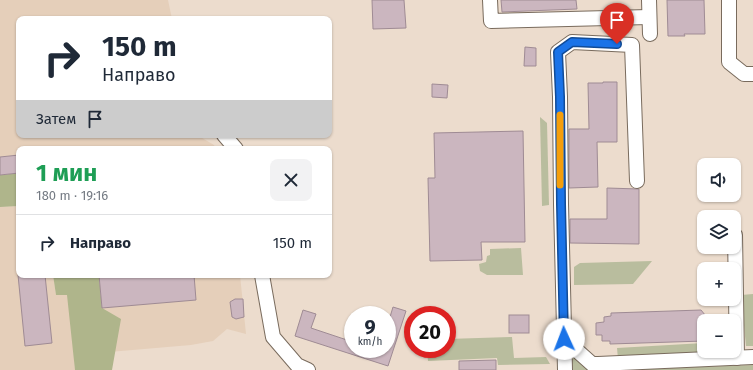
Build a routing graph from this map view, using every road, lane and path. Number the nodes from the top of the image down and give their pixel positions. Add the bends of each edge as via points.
1 (490, 0) edge
2 (649, 0) edge
3 (729, 0) edge
4 (649, 17) junction
5 (650, 34) dead end
6 (753, 74) edge
7 (227, 138) edge
8 (233, 146) edge
9 (637, 181) dead end
10 (735, 254) edge
11 (263, 278) edge
12 (736, 314) edge
13 (564, 339) junction
14 (753, 357) edge
15 (737, 358) edge
16 (741, 358) edge
17 (308, 370) edge
18 (565, 370) edge

1 - 4 lane via 491,21
2 - 4 lane
3 - 6 lane via 729,62 744,74
4 - 5 lane
7 - 8 lane
9 - 13 lane via 632,45 572,42 558,52
10 - 12 lane
11 - 17 lane via 273,337 297,365
13 - 15 lane via 592,364
13 - 18 lane
14 - 16 lane

